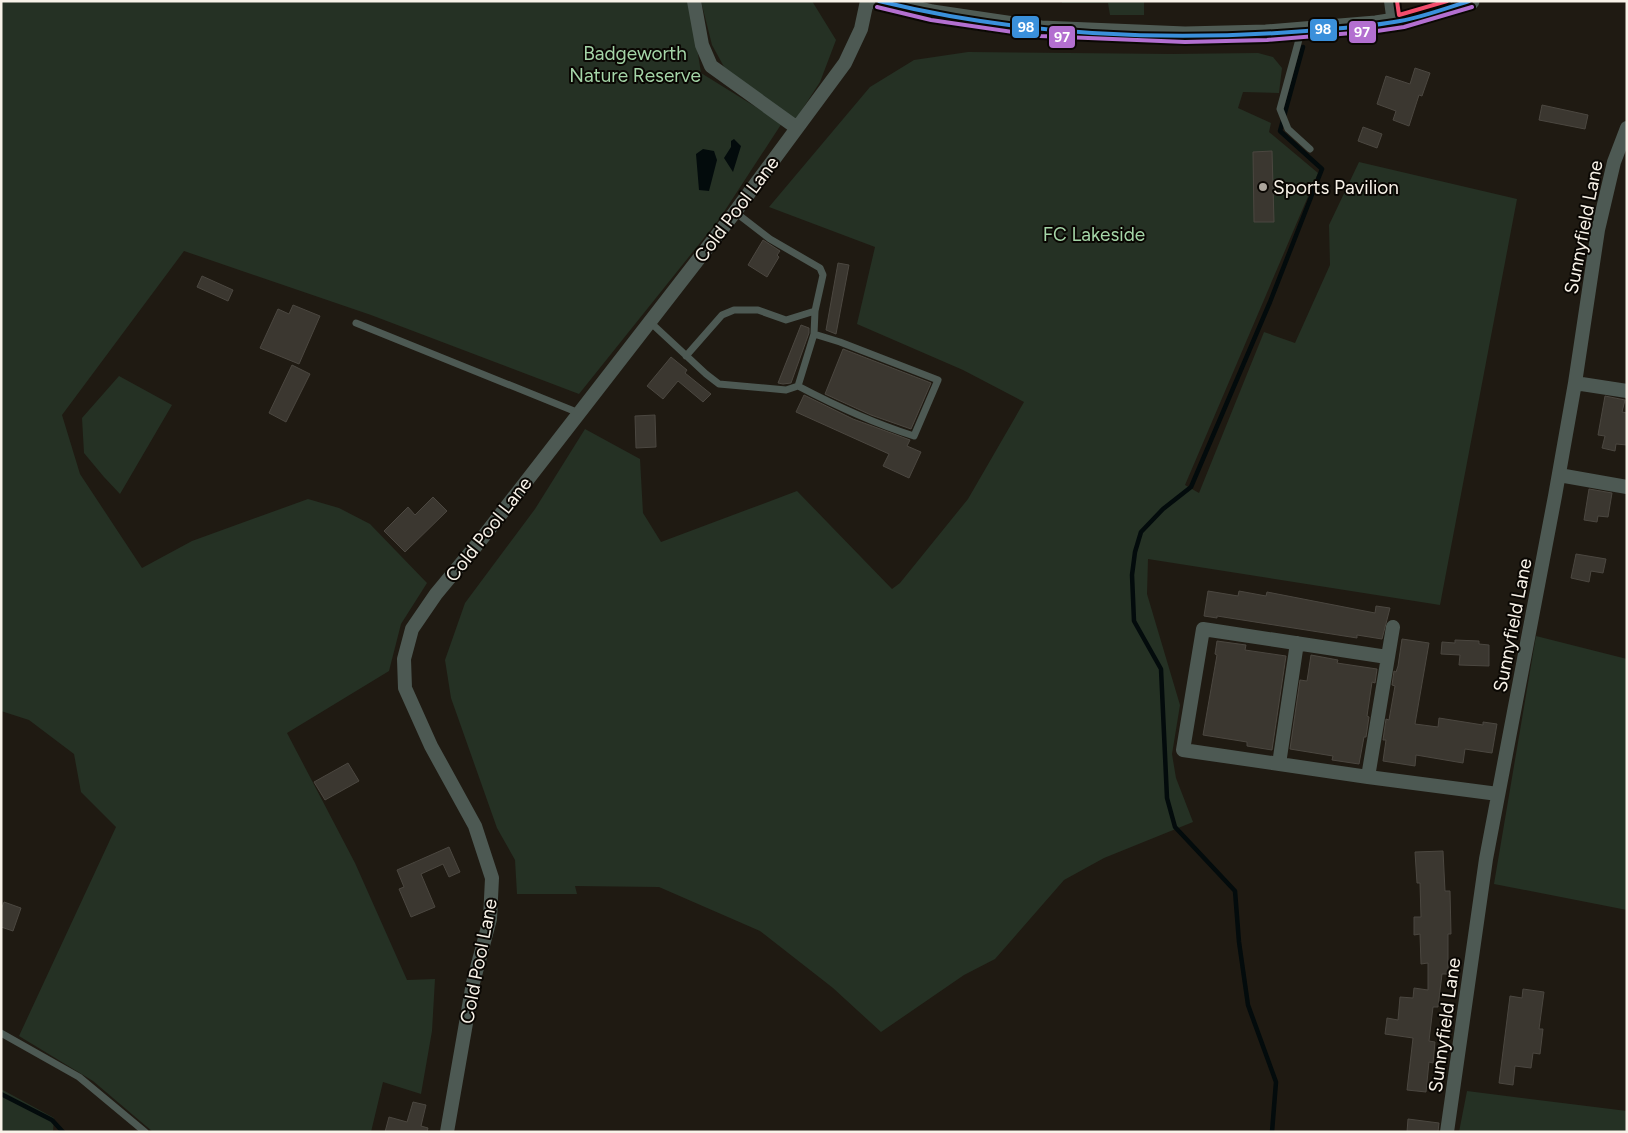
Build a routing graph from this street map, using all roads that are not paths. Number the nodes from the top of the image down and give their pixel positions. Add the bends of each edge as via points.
1 (694, 1) edge
2 (867, 1) edge
3 (878, 1) edge
4 (1391, 1) edge
5 (1470, 1) edge
6 (1394, 23) junction
7 (1301, 32) junction
8 (797, 128) junction
9 (1627, 128) edge
10 (1310, 149) dead end
11 (735, 212) junction
12 (815, 311) junction
13 (650, 322) junction
14 (356, 323) dead end
15 (814, 334) junction
16 (686, 356) junction
17 (1576, 383) junction
18 (798, 386) junction
19 (1627, 391) edge
20 (579, 413) junction
21 (1559, 474) junction
22 (1627, 487) edge
23 (1392, 627) dead end
24 (1297, 643) junction
25 (1387, 658) junction
26 (1278, 764) junction
27 (1368, 777) junction
28 (1498, 794) junction
29 (1, 1033) edge
30 (145, 1132) edge
31 (447, 1132) edge
32 (1447, 1132) edge

1 - 8 street via 702,45 711,66
2 - 8 street, Cold Pool Lane via 861,29 845,63
3 - 7 street via 932,14 1041,30 1185,36
4 - 6 street
5 - 6 street
6 - 7 street
7 - 10 lane via 1280,109 1288,129
8 - 11 street, Cold Pool Lane
9 - 17 street, Sunnyfield Lane via 1614,162 1598,230
11 - 12 lane via 770,239 820,268 823,275
11 - 13 street, Cold Pool Lane
12 - 15 lane
12 - 16 lane via 786,320 758,310 734,310 722,314
13 - 16 lane
13 - 20 street, Cold Pool Lane
14 - 20 lane
15 - 18 lane
15 - 18 lane via 938,380 914,436 834,405
16 - 18 lane via 719,384 786,390
17 - 19 street
17 - 21 street, Sunnyfield Lane
20 - 31 street, Cold Pool Lane via 436,594 412,629 404,659 405,688 431,746 475,826 492,878 490,919 473,983
21 - 22 street
21 - 28 street, Sunnyfield Lane
23 - 25 street
24 - 25 street
24 - 26 street
24 - 26 street via 1203,629 1183,750
25 - 27 street
26 - 27 street
27 - 28 street
28 - 32 street, Sunnyfield Lane
29 - 30 lane via 79,1077

